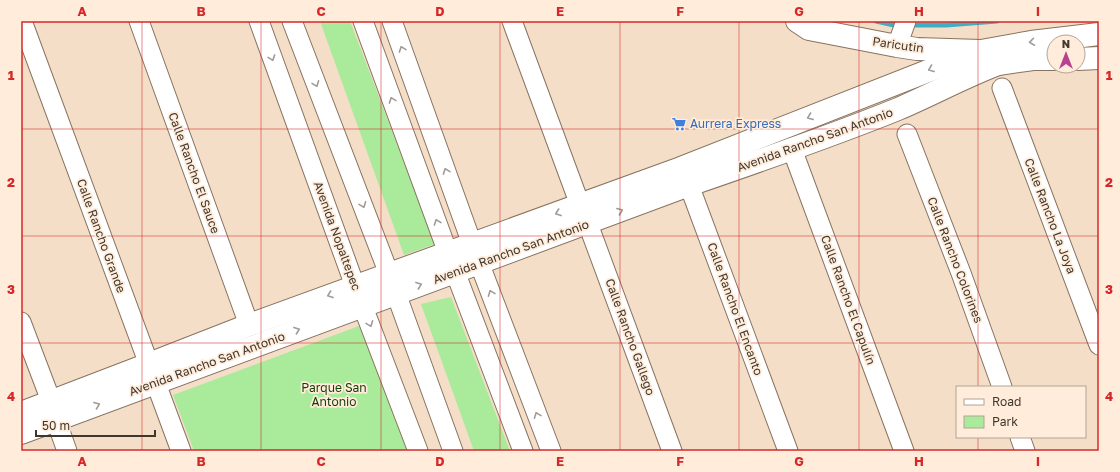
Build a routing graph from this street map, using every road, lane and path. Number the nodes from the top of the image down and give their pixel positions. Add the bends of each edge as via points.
1 (22, 21) edge
2 (139, 21) edge
3 (258, 21) edge
4 (292, 21) edge
5 (363, 21) edge
6 (392, 21) edge
7 (512, 21) edge
8 (797, 21) edge
9 (902, 32) edge
10 (1099, 34) edge
11 (981, 51) junction
12 (1099, 58) edge
13 (1046, 59) edge
14 (1086, 59) edge
15 (998, 64) junction
16 (1002, 88) dead end
17 (906, 134) dead end
18 (792, 149) junction
19 (685, 176) junction
20 (584, 214) junction
21 (476, 254) junction
22 (452, 262) junction
23 (392, 284) junction
24 (359, 296) junction
25 (21, 322) edge
26 (249, 325) junction
27 (1099, 345) edge
28 (152, 374) junction
29 (1002, 386) edge
30 (53, 411) junction
31 (21, 413) edge
32 (21, 433) edge
33 (1020, 438) edge
34 (68, 451) edge
35 (181, 451) edge
36 (418, 451) edge
37 (453, 451) edge
38 (523, 451) edge
39 (551, 451) edge
40 (672, 451) edge
41 (788, 451) edge
42 (904, 451) edge
43 (1025, 451) edge

1 - 28 street, Calle Rancho Grande
2 - 26 street, Calle Rancho El Sauce
3 -> 24 street, Avenida Nopaltepec
4 -> 23 street
22 -> 5 street
21 -> 6 street
7 - 20 street, Calle Rancho Gallego
8 - 9 street, Paricutin via 809,28
9 - 11 street, Paricutin via 917,49
10 -> 11 street
11 - 15 street
11 -> 19 street, Avenida Rancho San Antonio via 949,62
12 - 14 street
13 - 15 street, Avenida Rancho San Antonio
15 - 18 street, Avenida Rancho San Antonio via 898,109
16 - 27 street, Calle Rancho La Joya
17 - 29 street, Calle Rancho Colorines
18 - 19 street, Avenida Rancho San Antonio
18 - 42 street, Calle Rancho El Capulín
19 - 20 street, Avenida Rancho San Antonio
19 - 41 street, Calle Rancho El Encanto
20 - 21 street, Avenida Rancho San Antonio
20 - 40 street, Calle Rancho Gallego
21 - 22 street, Avenida Rancho San Antonio
39 -> 21 street
22 - 23 street, Avenida Rancho San Antonio
22 - 38 street
23 - 24 street, Avenida Rancho San Antonio
23 - 37 street
24 -> 26 street, Avenida Rancho San Antonio
28 -> 24 street, Avenida Rancho San Antonio
24 -> 36 street, Avenida Nopaltepec
25 - 30 street
26 - 28 street, Avenida Rancho San Antonio
28 - 30 street, Avenida Rancho San Antonio
28 - 35 street, Calle Rancho Grande
30 - 31 street, Avenida Rancho San Antonio
30 - 32 street, Avenida Rancho San Antonio
30 - 34 street
33 - 43 street

